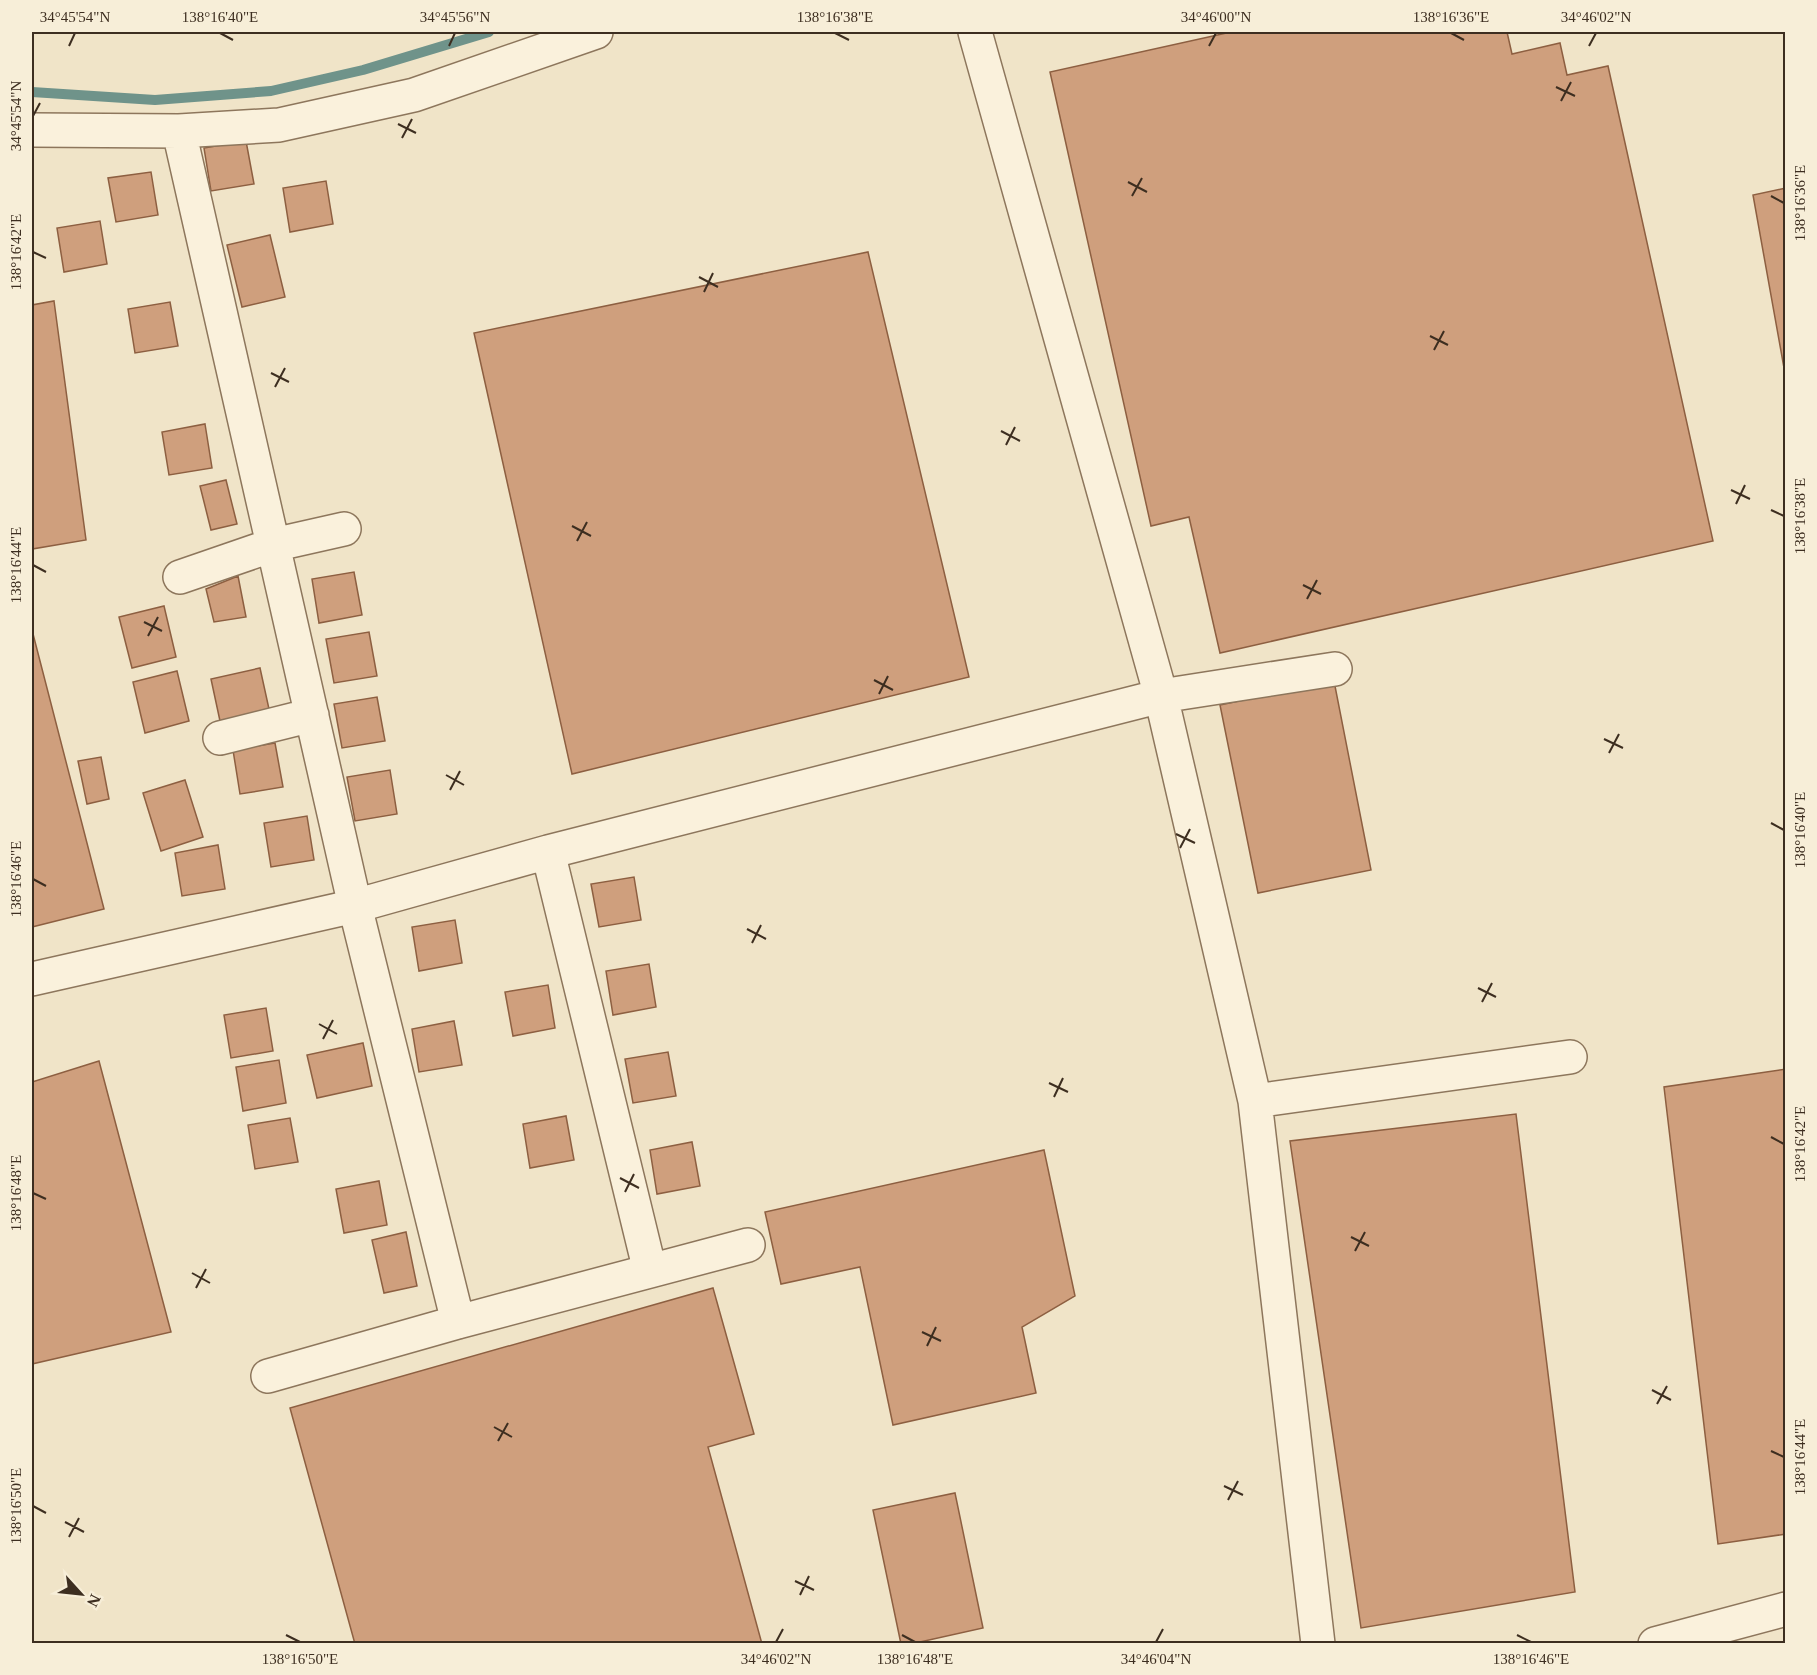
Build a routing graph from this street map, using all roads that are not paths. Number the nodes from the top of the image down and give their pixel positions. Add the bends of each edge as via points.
1 (596, 32) edge
2 (975, 32) edge
3 (32, 130) edge
4 (179, 131) junction
5 (344, 529) dead end
6 (273, 546) junction
7 (180, 577) dead end
8 (1335, 669) dead end
9 (1161, 696) junction
10 (312, 715) junction
11 (220, 738) dead end
12 (548, 852) junction
13 (355, 906) junction
14 (32, 979) edge
15 (1570, 1058) dead end
16 (1256, 1101) junction
17 (748, 1245) dead end
18 (650, 1270) junction
19 (458, 1322) junction
20 (268, 1376) dead end
21 (1785, 1609) edge
22 (1317, 1644) edge
23 (1655, 1644) edge

1 - 4 street via 414,95 279,125
2 - 9 street
3 - 4 street
4 - 6 street
5 - 6 street
6 - 7 street
6 - 10 street
8 - 9 street
9 - 12 street
9 - 16 street
10 - 11 street
10 - 13 street
12 - 13 street
12 - 18 street
13 - 14 street
13 - 19 street
15 - 16 street
16 - 22 street
17 - 18 street
18 - 19 street
19 - 20 street
21 - 23 street

